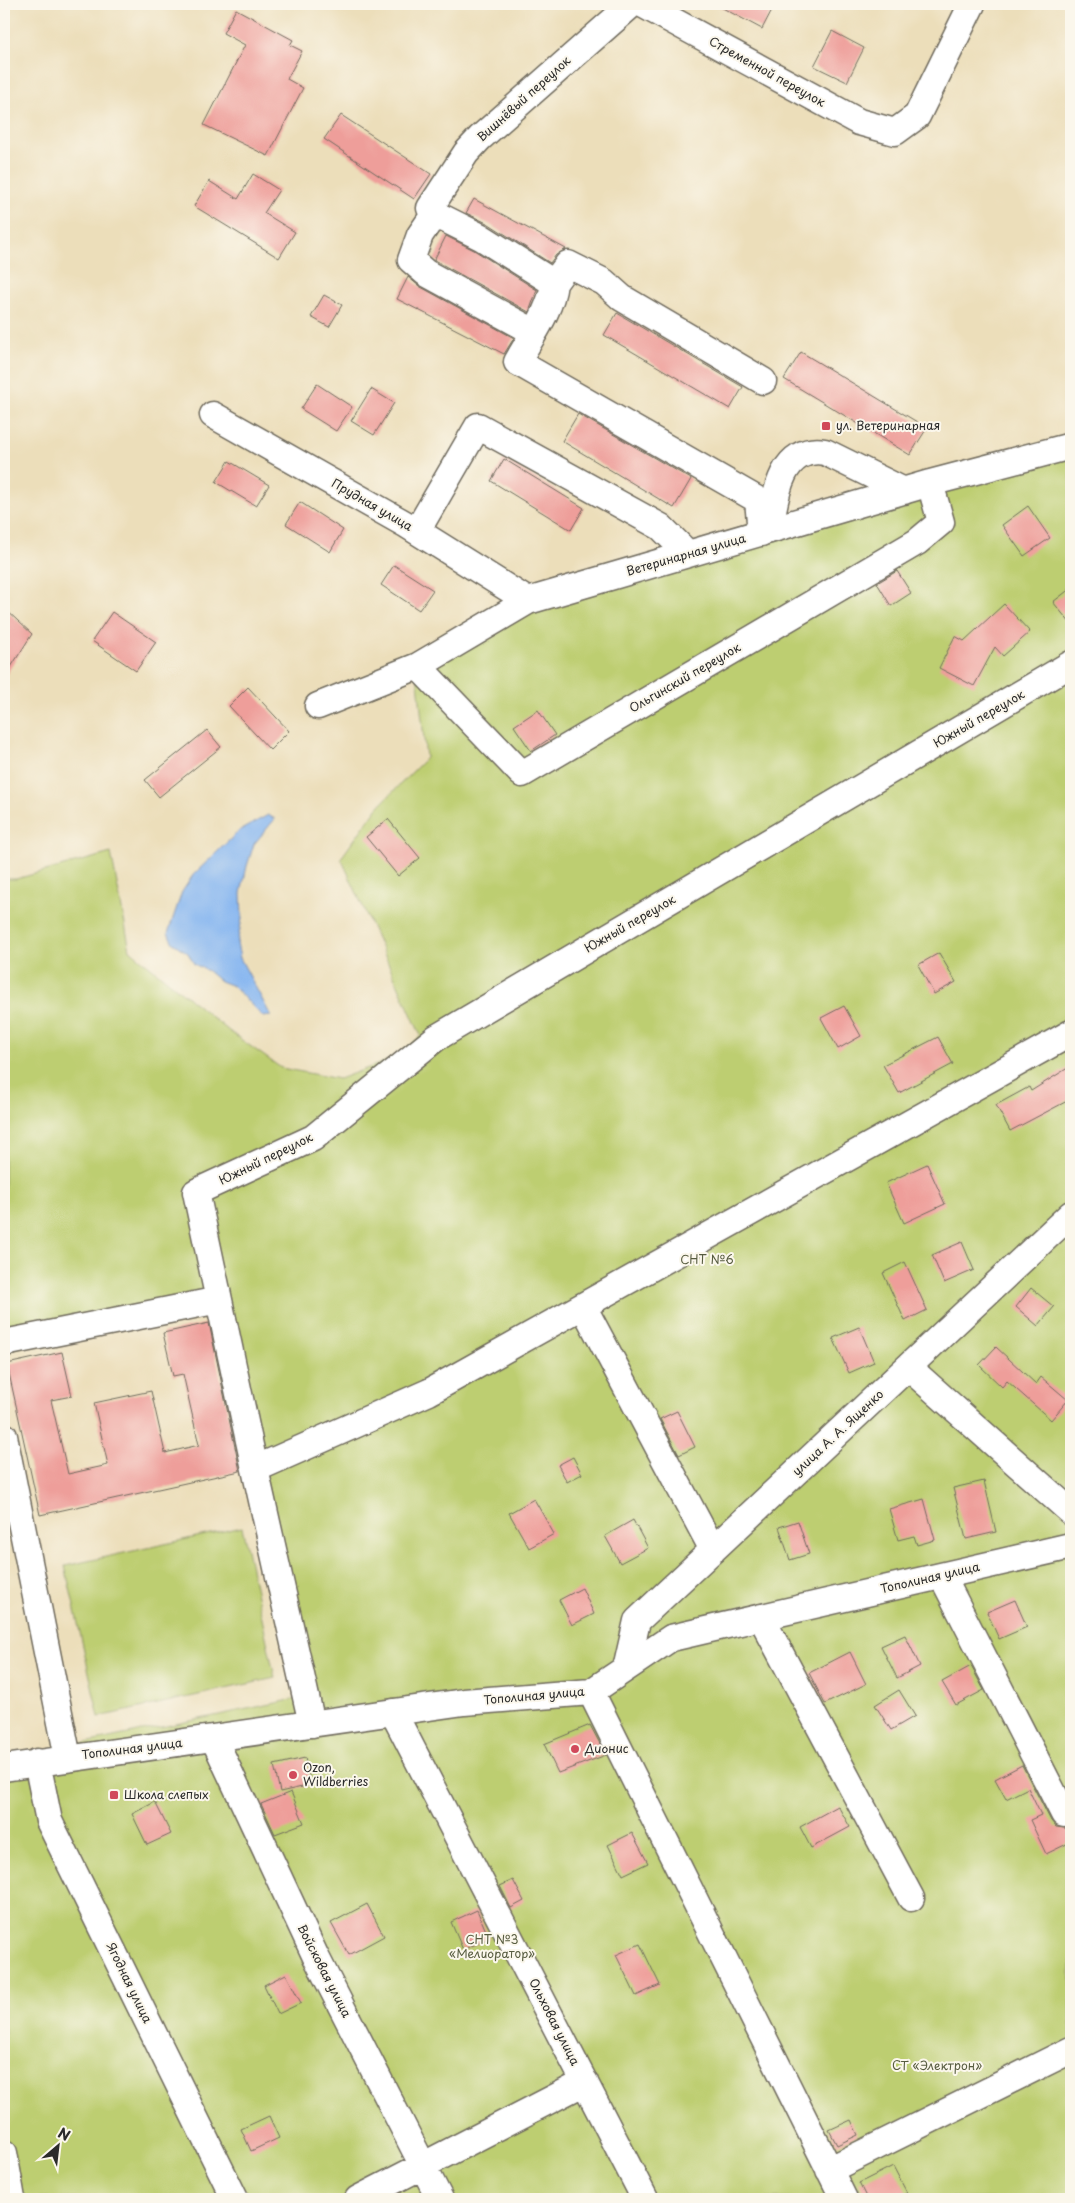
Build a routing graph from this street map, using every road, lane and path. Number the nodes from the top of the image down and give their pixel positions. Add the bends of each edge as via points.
1 (632, 4) edge
2 (642, 4) edge
3 (972, 4) edge
4 (430, 208) dead end
5 (554, 283) junction
6 (534, 332) junction
7 (763, 381) dead end
8 (213, 415) dead end
9 (1071, 446) edge
10 (930, 484) junction
11 (904, 491) junction
12 (417, 532) junction
13 (765, 532) junction
14 (688, 554) junction
15 (528, 601) junction
16 (1071, 664) edge
17 (418, 666) junction
18 (318, 706) dead end
19 (1071, 1034) edge
20 (1071, 1214) edge
21 (219, 1300) junction
22 (583, 1306) junction
23 (4, 1343) edge
24 (908, 1367) junction
25 (4, 1436) edge
26 (255, 1469) junction
27 (8, 1483) edge
28 (1071, 1512) edge
29 (1071, 1546) edge
30 (713, 1550) junction
31 (942, 1576) junction
32 (761, 1617) junction
33 (627, 1665) junction
34 (591, 1692) junction
35 (393, 1712) junction
36 (312, 1724) junction
37 (214, 1739) junction
38 (68, 1758) junction
39 (37, 1762) junction
40 (4, 1768) edge
41 (1064, 1814) dead end
42 (910, 1898) dead end
43 (1071, 2050) edge
44 (584, 2082) junction
45 (4, 2153) edge
46 (423, 2164) junction
47 (829, 2170) junction
48 (12, 2199) edge
49 (235, 2199) edge
50 (358, 2199) edge
51 (440, 2199) edge
52 (646, 2199) edge
53 (844, 2199) edge

1 - 4 street, Вишнёвый переулок via 480,138 466,153
2 - 3 street, Стременной переулок via 859,122 895,132 918,116
5 - 6 street via 553,297
5 - 6 street via 444,218 431,219 420,235 411,260 418,267
5 - 7 street via 568,264 604,282 622,298
6 - 13 street via 516,362 758,500
8 - 12 street, Прудная улица
9 - 10 street, Ветеринарная улица
10 - 11 street, Ветеринарная улица
10 - 17 street, Ольгинский переулок via 941,522 917,542 522,774
11 - 13 street, Ветеринарная улица
11 - 13 street via 825,452 813,450 800,454 783,474
12 - 14 street via 478,426 661,527
12 - 15 street, Прудная улица
13 - 14 street, Ветеринарная улица
14 - 15 street, Ветеринарная улица
15 - 17 street, Ветеринарная улица
16 - 21 street, Южный переулок via 436,1038 313,1138 196,1192
17 - 18 street, Ветеринарная улица
19 - 22 street
20 - 24 street, улица А. А. Ященко
21 - 23 street
21 - 26 street
22 - 26 street via 429,1392
22 - 30 street
24 - 28 street
24 - 30 street, улица А. А. Ященко
25 - 27 street
26 - 36 street
27 - 38 street
29 - 31 street, Тополиная улица
30 - 33 street, улица А. А. Ященко via 637,1622
31 - 32 street, Тополиная улица
31 - 41 street
32 - 33 street, Тополиная улица via 671,1638
32 - 42 street
33 - 34 street, Тополиная улица
34 - 35 street, Тополиная улица via 464,1702
34 - 47 street
35 - 36 street, Тополиная улица
35 - 44 street, Ольховая улица
36 - 37 street, Тополиная улица
37 - 38 street, Тополиная улица
37 - 46 street, Войсковая улица via 315,1955
38 - 39 street, Тополиная улица
39 - 40 street, Тополиная улица
39 - 49 street, Ягодная улица via 49,1822
43 - 47 street
44 - 46 street
44 - 52 street, Ольховая улица
45 - 48 street
46 - 50 street
46 - 51 street, Войсковая улица
47 - 53 street

